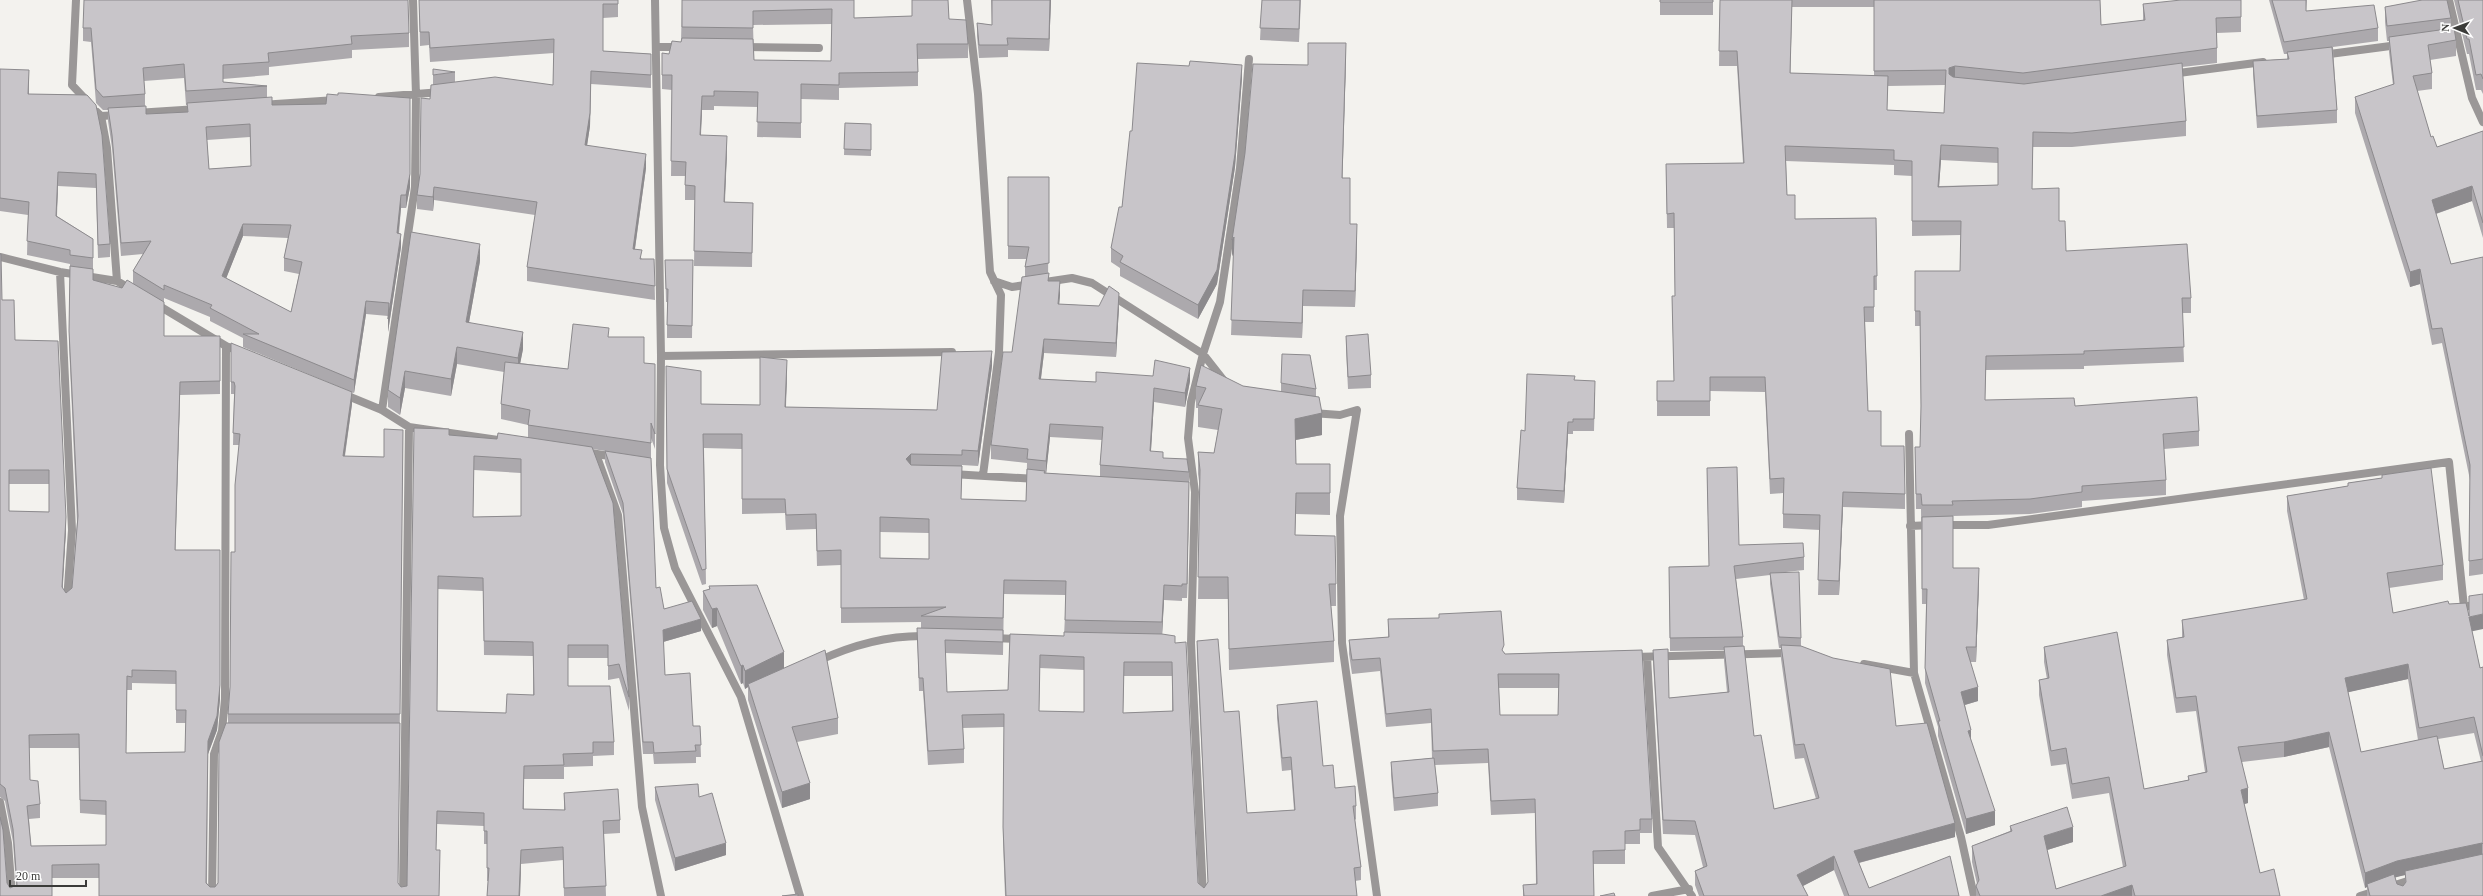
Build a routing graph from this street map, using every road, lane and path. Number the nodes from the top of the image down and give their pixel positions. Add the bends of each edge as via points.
1 (76, 0) edge
2 (413, 0) edge
3 (655, 0) edge
4 (967, 0) edge
5 (2449, 0) edge
6 (2409, 44) edge
7 (656, 46) junction
8 (687, 47) edge
9 (734, 47) edge
10 (820, 48) dead end
11 (2315, 56) edge
12 (1249, 59) dead end
13 (2275, 61) edge
14 (2165, 75) edge
15 (453, 91) edge
16 (416, 95) junction
17 (368, 98) edge
18 (345, 99) edge
19 (250, 106) edge
20 (211, 108) edge
21 (101, 116) junction
22 (2483, 122) edge
23 (0, 257) edge
24 (60, 272) junction
25 (117, 281) junction
26 (994, 281) junction
27 (138, 293) edge
28 (151, 301) edge
29 (226, 346) junction
30 (959, 352) edge
31 (1203, 354) junction
32 (247, 355) edge
33 (661, 356) junction
34 (1231, 386) edge
35 (332, 390) edge
36 (382, 410) junction
37 (1302, 412) edge
38 (409, 427) junction
39 (1909, 434) dead end
40 (511, 442) edge
41 (573, 451) edge
42 (596, 454) junction
43 (625, 459) edge
44 (940, 474) edge
45 (983, 475) junction
46 (1046, 480) edge
47 (1910, 526) junction
48 (67, 601) edge
49 (2483, 603) edge
50 (939, 636) edge
51 (985, 638) edge
52 (1033, 639) edge
53 (1800, 654) edge
54 (1647, 657) junction
55 (1624, 658) edge
56 (1852, 662) edge
57 (812, 664) edge
58 (1914, 673) junction
59 (0, 802) edge
60 (2422, 877) edge
61 (2398, 882) junction
62 (1690, 893) edge
63 (12, 896) edge
64 (212, 896) edge
65 (403, 896) edge
66 (661, 896) edge
67 (800, 896) edge
68 (1203, 896) edge
69 (1377, 896) edge
70 (1652, 896) edge
71 (1974, 896) edge
72 (2360, 896) edge
73 (2401, 896) edge

1 - 21 street via 72,86
2 - 16 street
3 - 7 street
4 - 26 street via 978,94 990,272
5 - 22 street via 2452,38 2472,98
6 - 11 street
7 - 8 street
7 - 33 street
9 - 10 street
12 - 31 street via 1240,168 1220,302
13 - 14 street
15 - 16 street
16 - 17 street
16 - 36 street via 415,187
18 - 19 street
20 - 21 street
21 - 25 street via 107,148
23 - 24 street
24 - 25 street
24 - 48 street via 72,530
25 - 27 street
26 - 31 street via 1012,287 1072,278 1092,283
26 - 45 street via 1001,295
28 - 29 street
29 - 32 street
29 - 64 street via 225,731 214,754
30 - 33 street
31 - 34 street
31 - 68 street via 1191,402 1188,438 1191,492 1187,643
33 - 67 street via 657,464 664,528 676,568 744,695
35 - 36 street
36 - 38 street
37 - 69 street via 1340,415 1357,410 1340,516 1342,643
38 - 40 street
38 - 65 street via 402,731
39 - 47 street
41 - 42 street
42 - 43 street
42 - 66 street via 618,515 642,807
44 - 45 street
45 - 46 street
47 - 49 street via 1988,525 2450,462 2464,607
47 - 58 street
50 - 57 street via 900,636 841,650
51 - 52 street
53 - 54 street
54 - 55 street
54 - 62 street via 1658,847
56 - 58 street
58 - 71 street via 1961,837
59 - 63 street via 8,843
60 - 61 street
61 - 72 street
61 - 73 street
62 - 70 street

